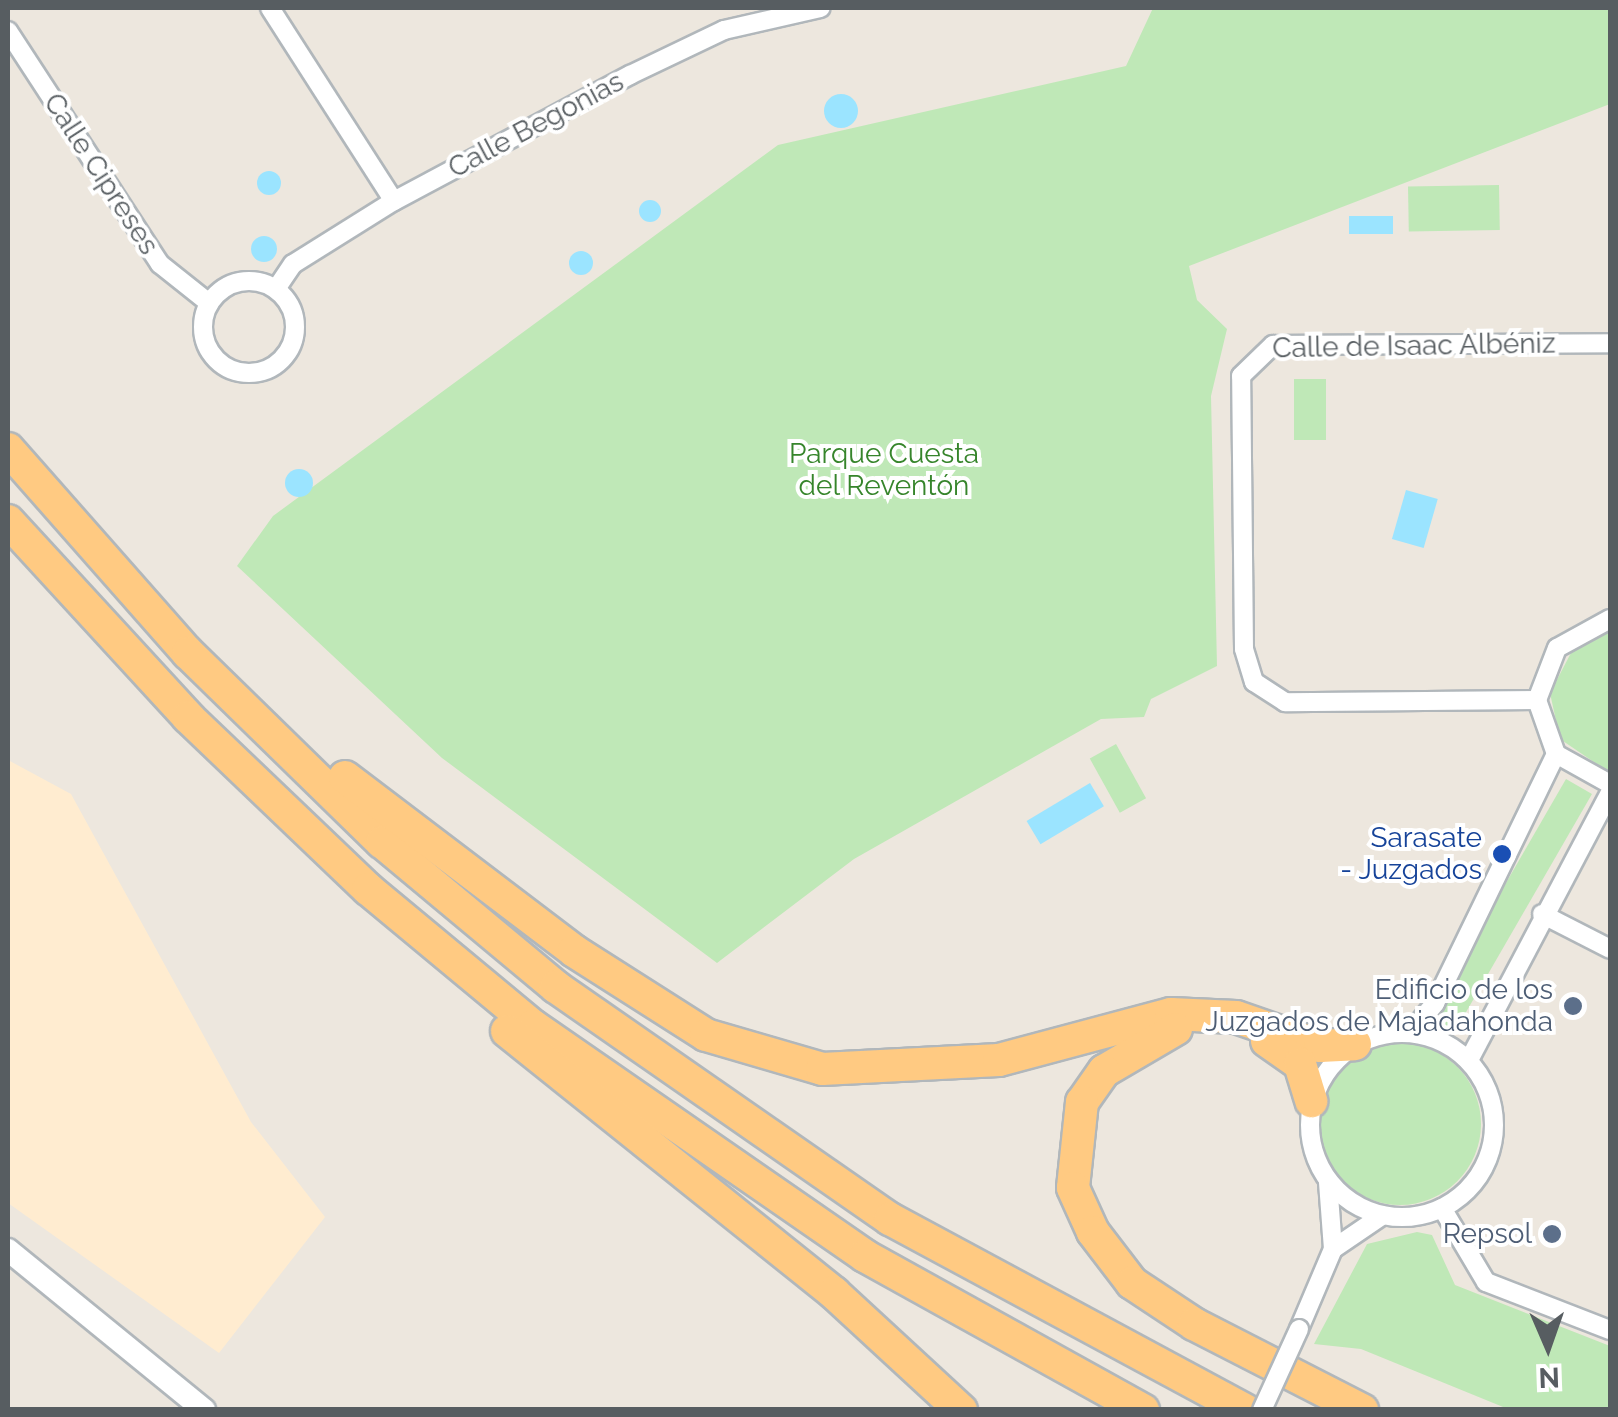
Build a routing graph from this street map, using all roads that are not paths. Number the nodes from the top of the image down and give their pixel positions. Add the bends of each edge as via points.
1 (270, 8) edge
2 (820, 8) edge
3 (8, 31) edge
4 (394, 202) junction
5 (276, 288) junction
6 (209, 302) junction
7 (1610, 344) edge
8 (8, 449) edge
9 (8, 521) edge
10 (1610, 619) edge
11 (188, 653) junction
12 (1537, 700) junction
13 (1556, 754) junction
14 (1610, 784) edge
15 (1610, 792) edge
16 (368, 889) junction
17 (1542, 914) junction
18 (1610, 949) edge
19 (1411, 1032) junction
20 (1355, 1044) junction
21 (1469, 1060) junction
22 (1312, 1101) junction
23 (1328, 1181) junction
24 (1442, 1208) junction
25 (1383, 1215) junction
26 (1333, 1248) junction
27 (8, 1250) edge
28 (1610, 1330) edge
29 (204, 1410) edge
30 (962, 1410) edge
31 (1143, 1410) edge
32 (1245, 1410) edge
33 (1262, 1410) edge
34 (1362, 1410) edge

1 - 4 street
2 - 4 street, Calle Begonias via 724,30
3 - 6 street, Calle Cipreses via 160,264
4 - 5 street, Calle Begonias via 292,264
5 - 6 street via 248,280
5 - 6 street via 296,328 285,357 259,372 216,360 203,332
7 - 12 street, Calle de Isaac Albéniz via 1259,349 1238,398 1244,649 1254,682 1285,702
8 - 11 highway
9 - 16 highway via 188,717
10 - 12 street via 1557,648
11 - 20 highway via 400,826 706,1035 822,1070 889,1071 1000,1060 1171,1014 1236,1017 1320,1046
11 - 32 highway via 382,842 703,1093 890,1220
12 - 13 street
13 - 14 street
13 - 19 street via 1435,1003
15 - 17 street
16 - 30 highway via 484,1012 834,1293
16 - 31 highway via 532,1026 768,1193
17 - 18 street
17 - 21 street
19 - 20 street
19 - 21 street
20 - 22 street via 1327,1068
21 - 24 street via 1494,1113 1493,1143 1482,1171
22 - 23 street via 1310,1142
22 - 34 highway via 1300,1064 1260,1036 1171,1029 1104,1070 1082,1102 1073,1188 1132,1283
23 - 25 street
23 - 26 street
24 - 25 street
24 - 28 street via 1486,1282
25 - 26 street
26 - 33 street, bridge
27 - 29 street

